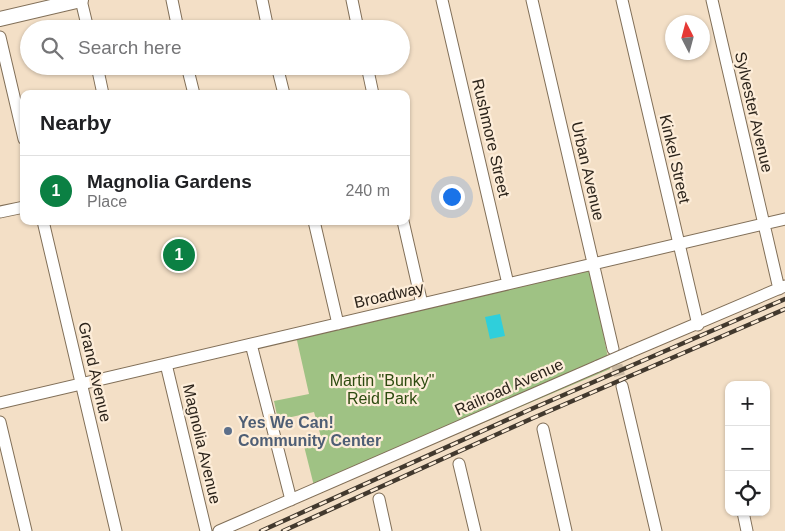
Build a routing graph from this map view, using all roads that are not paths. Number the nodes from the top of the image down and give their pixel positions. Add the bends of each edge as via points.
1 (81, 0) edge
2 (172, 0) edge
3 (262, 0) edge
4 (352, 0) edge
5 (442, 0) edge
6 (532, 0) edge
7 (622, 0) edge
8 (712, 0) edge
9 (0, 19) edge
10 (86, 20) edge
11 (176, 20) edge
12 (266, 20) edge
13 (356, 20) edge
14 (0, 37) edge
15 (99, 75) edge
16 (189, 75) edge
17 (279, 75) edge
18 (369, 75) edge
19 (102, 90) edge
20 (193, 90) edge
21 (283, 90) edge
22 (373, 90) edge
23 (20, 122) edge
24 (20, 208) edge
25 (0, 212) edge
26 (785, 219) edge
27 (764, 224) junction
28 (44, 225) edge
29 (315, 225) edge
30 (404, 225) edge
31 (679, 244) junction
32 (594, 264) junction
33 (508, 284) junction
34 (782, 288) edge
35 (422, 304) junction
36 (338, 324) junction
37 (698, 325) junction
38 (251, 344) junction
39 (613, 349) tunnel mouth
40 (166, 364) junction
41 (81, 384) junction
42 (622, 386) tunnel mouth
43 (0, 403) edge
44 (0, 422) edge
45 (543, 429) dead end
46 (459, 464) dead end
47 (379, 499) dead end
48 (291, 500) junction
49 (744, 516) edge
50 (26, 531) edge
51 (116, 531) edge
52 (206, 531) edge
53 (219, 531) edge
54 (386, 531) edge
55 (475, 531) edge
56 (566, 531) edge
57 (656, 531) edge
58 (747, 531) edge

1 - 9 main road
1 - 10 street
2 - 11 street
3 - 12 street
4 - 13 street
5 - 33 street, Rushmore Street
6 - 32 street, Urban Avenue
7 - 31 street, Kinkel Street
8 - 27 street, Sylvester Avenue
14 - 23 street
15 - 19 street
16 - 20 street
17 - 21 street
18 - 22 street
24 - 25 street
26 - 27 street, Broadway
27 - 31 street, Broadway
27 - 34 street, Sylvester Avenue
28 - 41 street, Grand Avenue
29 - 36 street
30 - 35 street
31 - 32 street, Broadway
31 - 37 street, Kinkel Street
32 - 33 street, Broadway
32 - 39 street, Urban Avenue
33 - 35 street, Broadway
34 - 37 street, Railroad Avenue
35 - 36 street, Broadway
36 - 38 street, Broadway
37 - 48 street, Railroad Avenue, bridge
38 - 40 street, Broadway
38 - 48 street
40 - 41 street, Broadway
40 - 52 street, Magnolia Avenue
41 - 43 street, Broadway
41 - 51 street, Grand Avenue
42 - 57 street
44 - 50 street
45 - 56 street
46 - 55 street
47 - 54 street
48 - 53 street, Railroad Avenue
49 - 58 street

